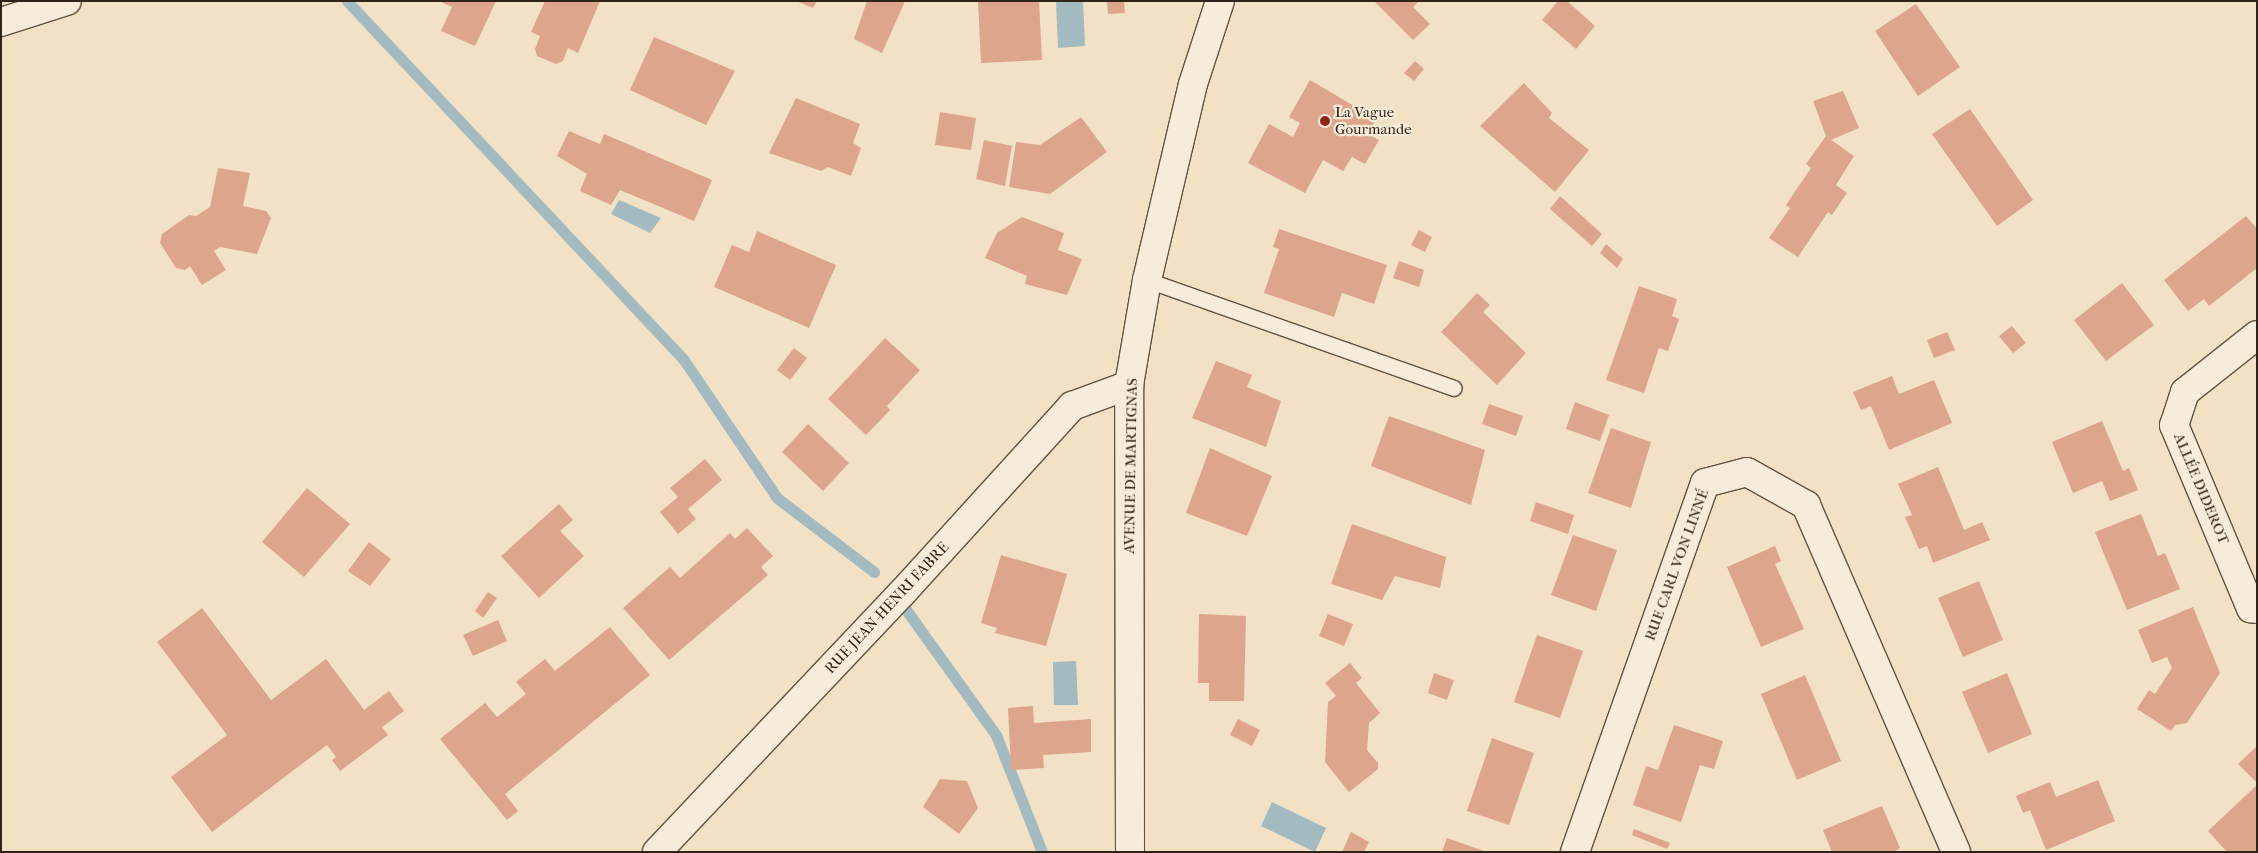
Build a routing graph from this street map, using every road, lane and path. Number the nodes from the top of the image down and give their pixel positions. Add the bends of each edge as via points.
1 (67, 1) edge
2 (1220, 1) edge
3 (1, 22) edge
4 (1147, 280) junction
5 (2257, 335) edge
6 (1129, 385) junction
7 (1454, 388) dead end
8 (2257, 609) edge
9 (657, 852) edge
10 (1130, 852) edge
11 (1575, 852) edge
12 (1956, 852) edge

1 - 3 street
2 - 4 street, AVENUE DE MARTIGNAS via 1193,84
4 - 6 street, AVENUE DE MARTIGNAS
4 - 7 lane
5 - 8 street, ALLÉE DIDEROT via 2185,392 2174,425 2251,608
6 - 9 street, RUE JEAN-HENRI FABRE via 1072,406 895,600
6 - 10 street, AVENUE DE MARTIGNAS
11 - 12 street, RUE CARL VON LINNÉ via 1706,483 1747,472 1806,505

